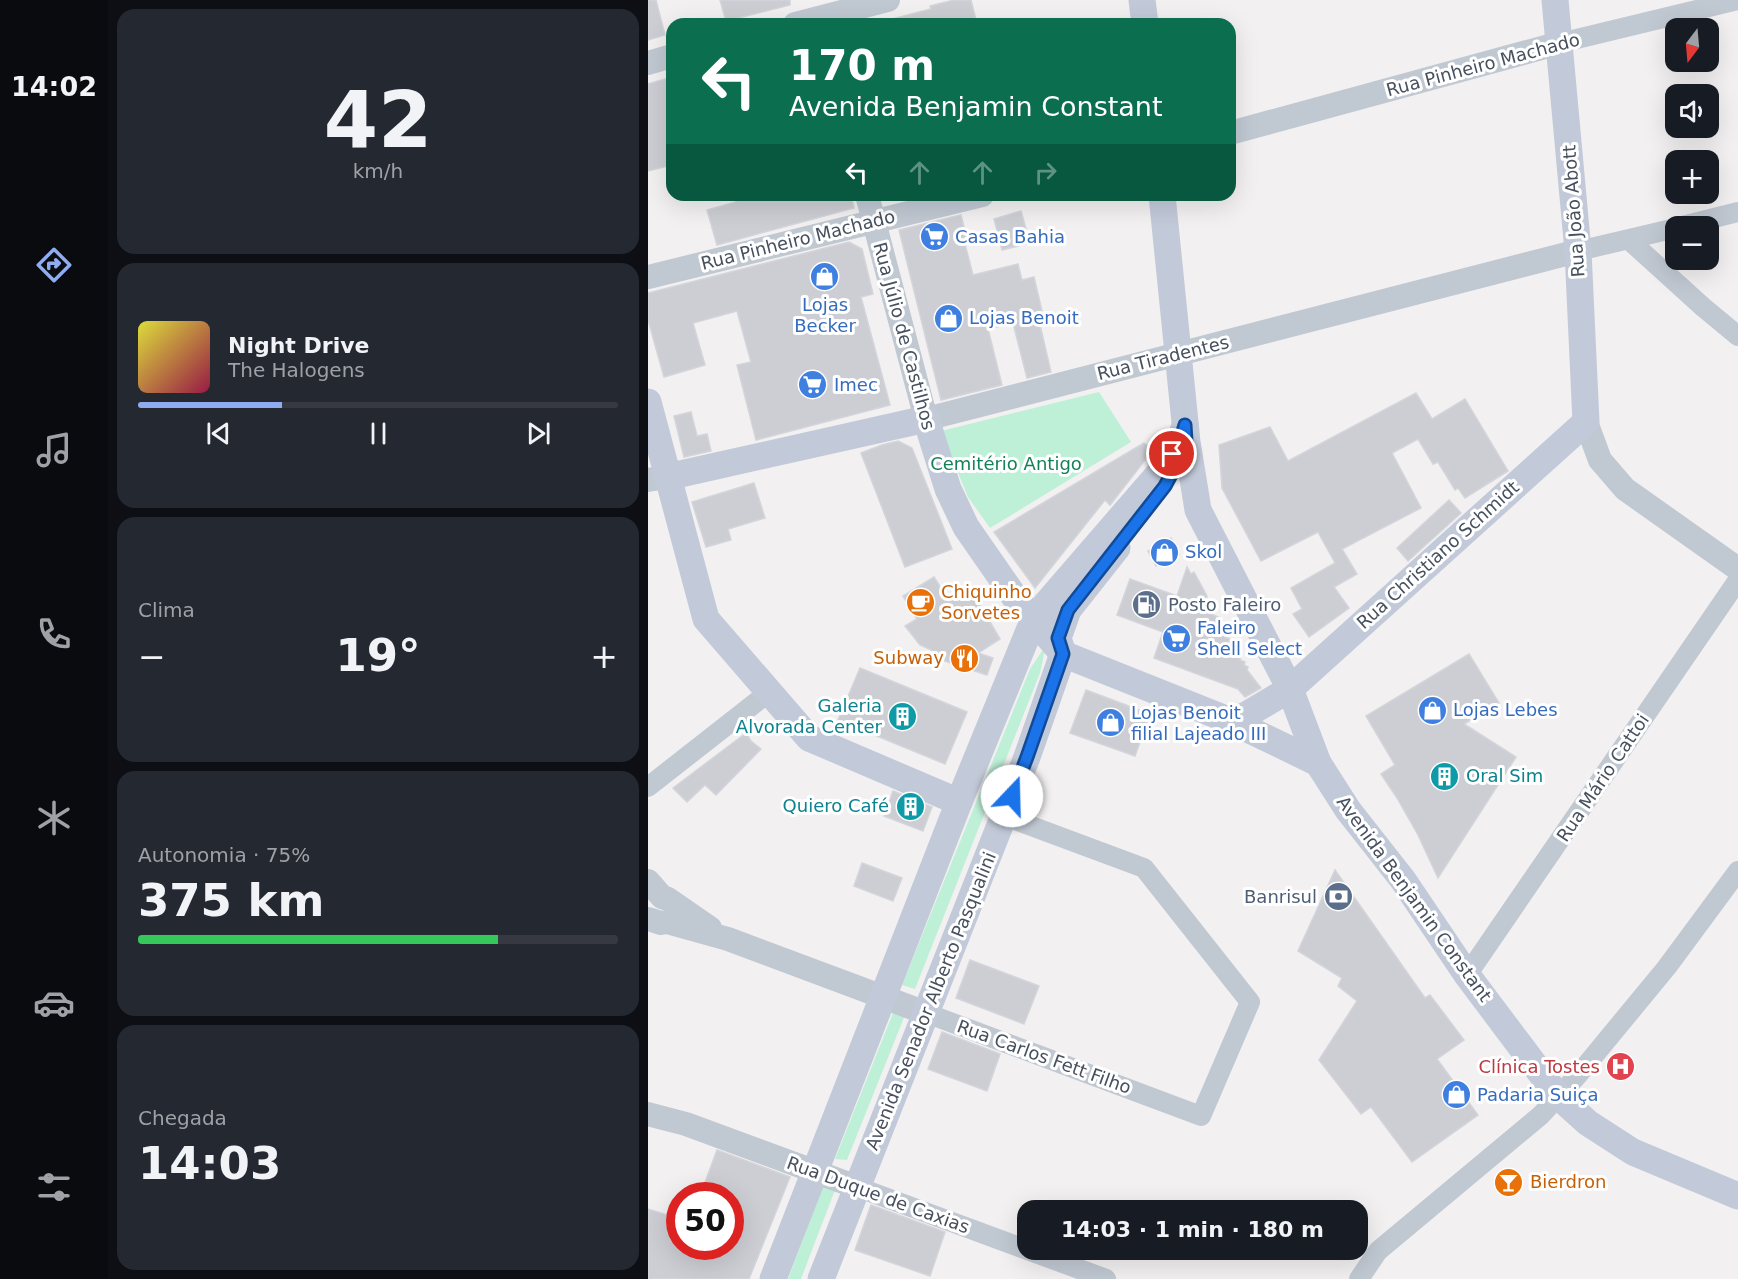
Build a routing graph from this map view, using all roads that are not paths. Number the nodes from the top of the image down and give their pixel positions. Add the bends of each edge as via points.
1 (888, 0) edge
2 (1142, 0) edge
3 (1555, 0) edge
4 (1738, 0) edge
5 (819, 14) edge
6 (1144, 18) edge
7 (1560, 43) junction
8 (666, 58) edge
9 (648, 63) edge
10 (1236, 131) edge
11 (868, 201) edge
12 (957, 201) edge
13 (1163, 201) edge
14 (1738, 212) edge
15 (1719, 217) edge
16 (873, 221) junction
17 (1665, 231) edge
18 (1629, 240) junction
19 (1578, 251) junction
20 (648, 277) edge
21 (1738, 336) edge
22 (1178, 354) junction
23 (648, 402) edge
24 (926, 419) junction
25 (1586, 422) junction
26 (1186, 433) junction
27 (658, 479) edge
28 (1159, 480) junction
29 (1197, 505) junction
30 (1738, 569) edge
31 (1738, 580) edge
32 (1033, 621) junction
33 (1063, 654) junction
34 (1290, 689) junction
35 (769, 692) junction
36 (1231, 721) junction
37 (1318, 763) junction
38 (648, 787) edge
39 (960, 802) junction
40 (1004, 816) junction
41 (1738, 871) edge
42 (655, 905) edge
43 (1467, 975) junction
44 (884, 997) junction
45 (926, 1013) junction
46 (1558, 1096) junction
47 (648, 1114) edge
48 (815, 1172) junction
49 (857, 1187) junction
50 (1738, 1196) edge
51 (773, 1279) edge
52 (820, 1279) edge
53 (1107, 1279) edge
54 (1359, 1279) edge

1 - 5 street
2 - 6 main road
3 - 7 main road, Rua João Abott
4 - 7 street, Rua Pinheiro Machado
7 - 10 street, Rua Pinheiro Machado
7 - 19 main road, Rua João Abott
8 - 9 street
11 - 16 street, Rua Júlio de Castilhos
12 - 16 street, Rua Pinheiro Machado
13 - 22 main road, Avenida Benjamin Constant
14 - 15 street
16 - 20 street, Rua Pinheiro Machado
16 - 24 street, Rua Júlio de Castilhos
17 - 18 street, Rua Tiradentes
18 - 19 street, Rua Tiradentes
18 - 21 street
19 - 22 street, Rua Tiradentes
19 - 25 main road, Rua João Abott
22 - 24 street, Rua Tiradentes
22 - 26 main road, Avenida Benjamin Constant
23 - 27 main road
24 - 27 main road, Rua Tiradentes
24 - 32 main road, Rua Júlio de Castilhos via 948,489 966,527
25 - 30 street via 1600,460 1625,489
25 - 34 main road, Rua Christiano Schmidt
26 - 28 main road, Avenida Senador Alberto Pasqualini via 1181,456
26 - 29 main road, Avenida Benjamin Constant
27 - 35 main road via 706,619
28 - 29 main road
28 - 32 main road, Avenida Senador Alberto Pasqualini
28 - 33 main road, Avenida Senador Alberto Pasqualini via 1068,610 1058,638
29 - 34 main road, Avenida Benjamin Constant
31 - 43 street, Rua Mário Cattoi
32 - 33 main road, Rua Júlio de Castilhos
32 - 39 main road, Avenida Senador Alberto Pasqualini
33 - 36 main road, Rua Júlio de Castilhos
33 - 40 main road, Avenida Senador Alberto Pasqualini
34 - 36 main road
34 - 37 main road, Avenida Benjamin Constant
35 - 38 street
35 - 39 main road via 809,738
36 - 37 main road, Rua Júlio de Castilhos
37 - 43 main road, Avenida Benjamin Constant
39 - 44 main road, Avenida Senador Alberto Pasqualini
40 - 45 main road, Avenida Senador Alberto Pasqualini
40 - 45 street, Rua Carlos Fett Filho via 1144,868 1250,1002 1201,1116
41 - 46 street via 1667,967
42 - 44 street, Rua Carlos Fett Filho via 728,939
43 - 46 main road, Avenida Benjamin Constant
44 - 45 street, Rua Carlos Fett Filho
44 - 48 main road, Avenida Senador Alberto Pasqualini
45 - 49 main road, Avenida Senador Alberto Pasqualini
46 - 50 main road, Avenida Benjamin Constant via 1588,1123 1633,1152
46 - 54 street via 1541,1115 1378,1251
47 - 48 street, Rua Duque de Caxias via 686,1124
48 - 49 street, Rua Duque de Caxias
48 - 51 main road, Avenida Senador Alberto Pasqualini
49 - 52 main road, Avenida Senador Alberto Pasqualini
49 - 53 street, Rua Duque de Caxias

